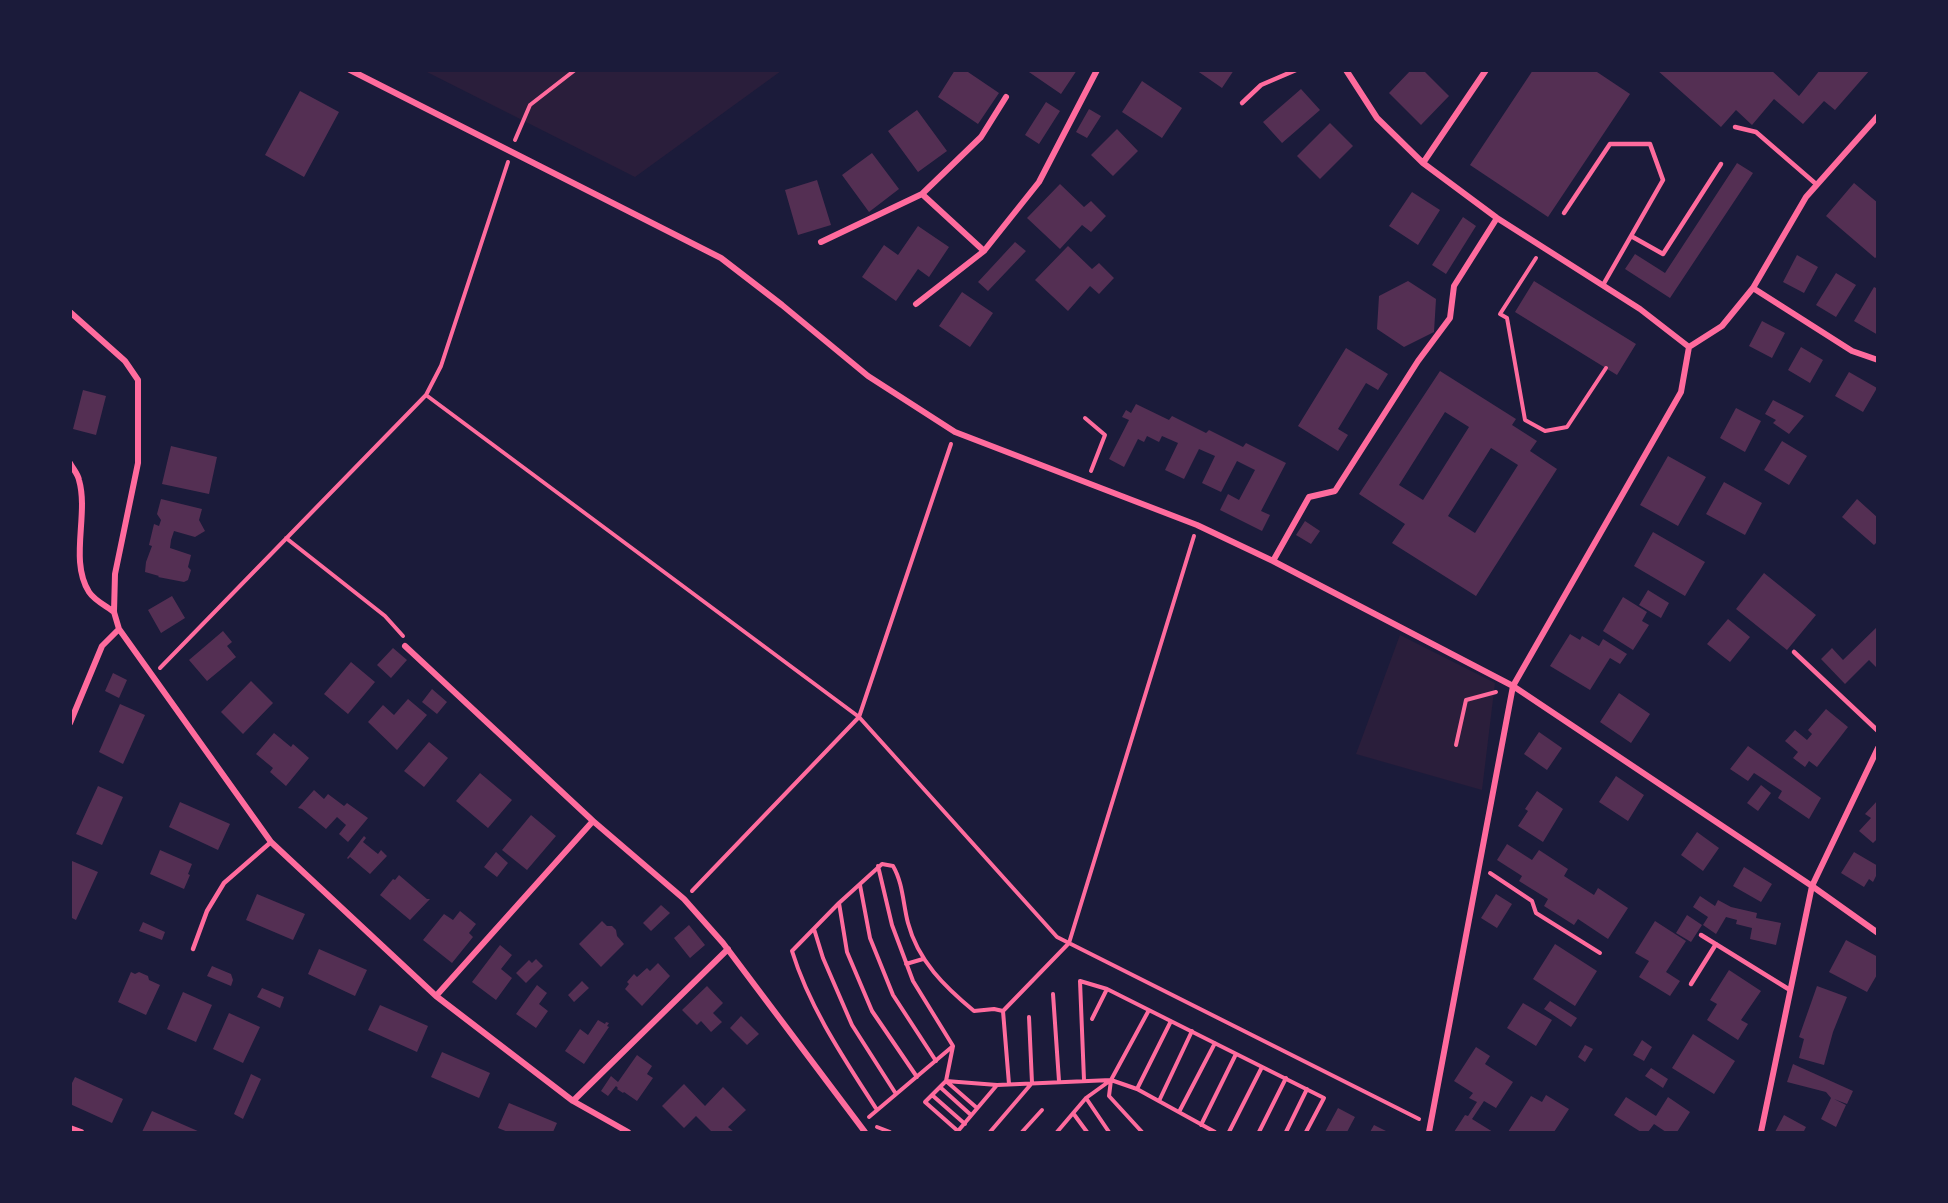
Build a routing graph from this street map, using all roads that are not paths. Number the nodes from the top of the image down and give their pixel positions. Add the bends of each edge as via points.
1 (350, 70) edge
2 (1097, 70) edge
3 (1296, 70) edge
4 (1346, 70) edge
5 (1486, 70) edge
6 (1006, 97) dead end
7 (1242, 103) dead end
8 (1878, 117) edge
9 (1735, 128) dead end
10 (1423, 163) junction
11 (1721, 164) dead end
12 (1816, 184) junction
13 (922, 194) junction
14 (1564, 213) dead end
15 (1497, 218) junction
16 (1631, 236) junction
17 (821, 242) dead end
18 (984, 251) junction
19 (1603, 285) junction
20 (1753, 288) junction
21 (916, 304) dead end
22 (70, 312) edge
23 (1689, 347) junction
24 (1878, 360) edge
25 (70, 463) edge
26 (1273, 561) junction
27 (114, 612) junction
28 (119, 629) junction
29 (405, 646) road end
30 (1794, 652) dead end
31 (1512, 690) junction
32 (70, 723) edge
33 (1878, 731) edge
34 (1878, 748) edge
35 (594, 821) junction
36 (271, 842) junction
37 (1812, 886) junction
38 (1878, 933) edge
39 (1701, 935) dead end
40 (1716, 944) junction
41 (193, 949) dead end
42 (728, 949) junction
43 (1691, 984) dead end
44 (1790, 990) junction
45 (436, 996) junction
46 (573, 1101) junction
47 (70, 1128) edge
48 (81, 1132) edge
49 (628, 1132) edge
50 (866, 1132) edge
51 (1429, 1132) edge
52 (1761, 1132) edge

1 - 26 street via 721,258 868,376 956,432 1197,525
2 - 18 street via 1039,182
3 - 7 lane via 1261,85
4 - 10 street via 1377,118
5 - 10 street
6 - 13 street via 981,136
8 - 12 street
9 - 12 lane via 1756,132
10 - 15 street
11 - 16 lane via 1663,254
12 - 20 street
13 - 17 street
13 - 18 street
14 - 16 lane via 1610,144 1650,144 1662,180
15 - 19 street
15 - 26 street via 1454,286 1450,318 1418,360 1335,491 1309,497
16 - 19 lane
18 - 21 street
19 - 23 street
20 - 23 street via 1722,326
20 - 24 street via 1852,351
22 - 27 street via 125,361 138,380 138,463 115,574
23 - 31 street via 1681,392
25 - 27 street via 79,480 82,579 90,594
26 - 31 street
27 - 28 street
28 - 32 street via 102,646
28 - 36 street
29 - 35 street
30 - 33 lane
31 - 37 street
31 - 51 street
34 - 37 street
35 - 42 street via 684,899
35 - 45 street
36 - 41 lane via 224,883 207,911
36 - 45 street
37 - 38 street
37 - 44 street
39 - 40 lane
40 - 43 lane
40 - 44 lane
42 - 46 street
42 - 50 street
44 - 52 street
45 - 46 street
46 - 49 street
47 - 48 street

